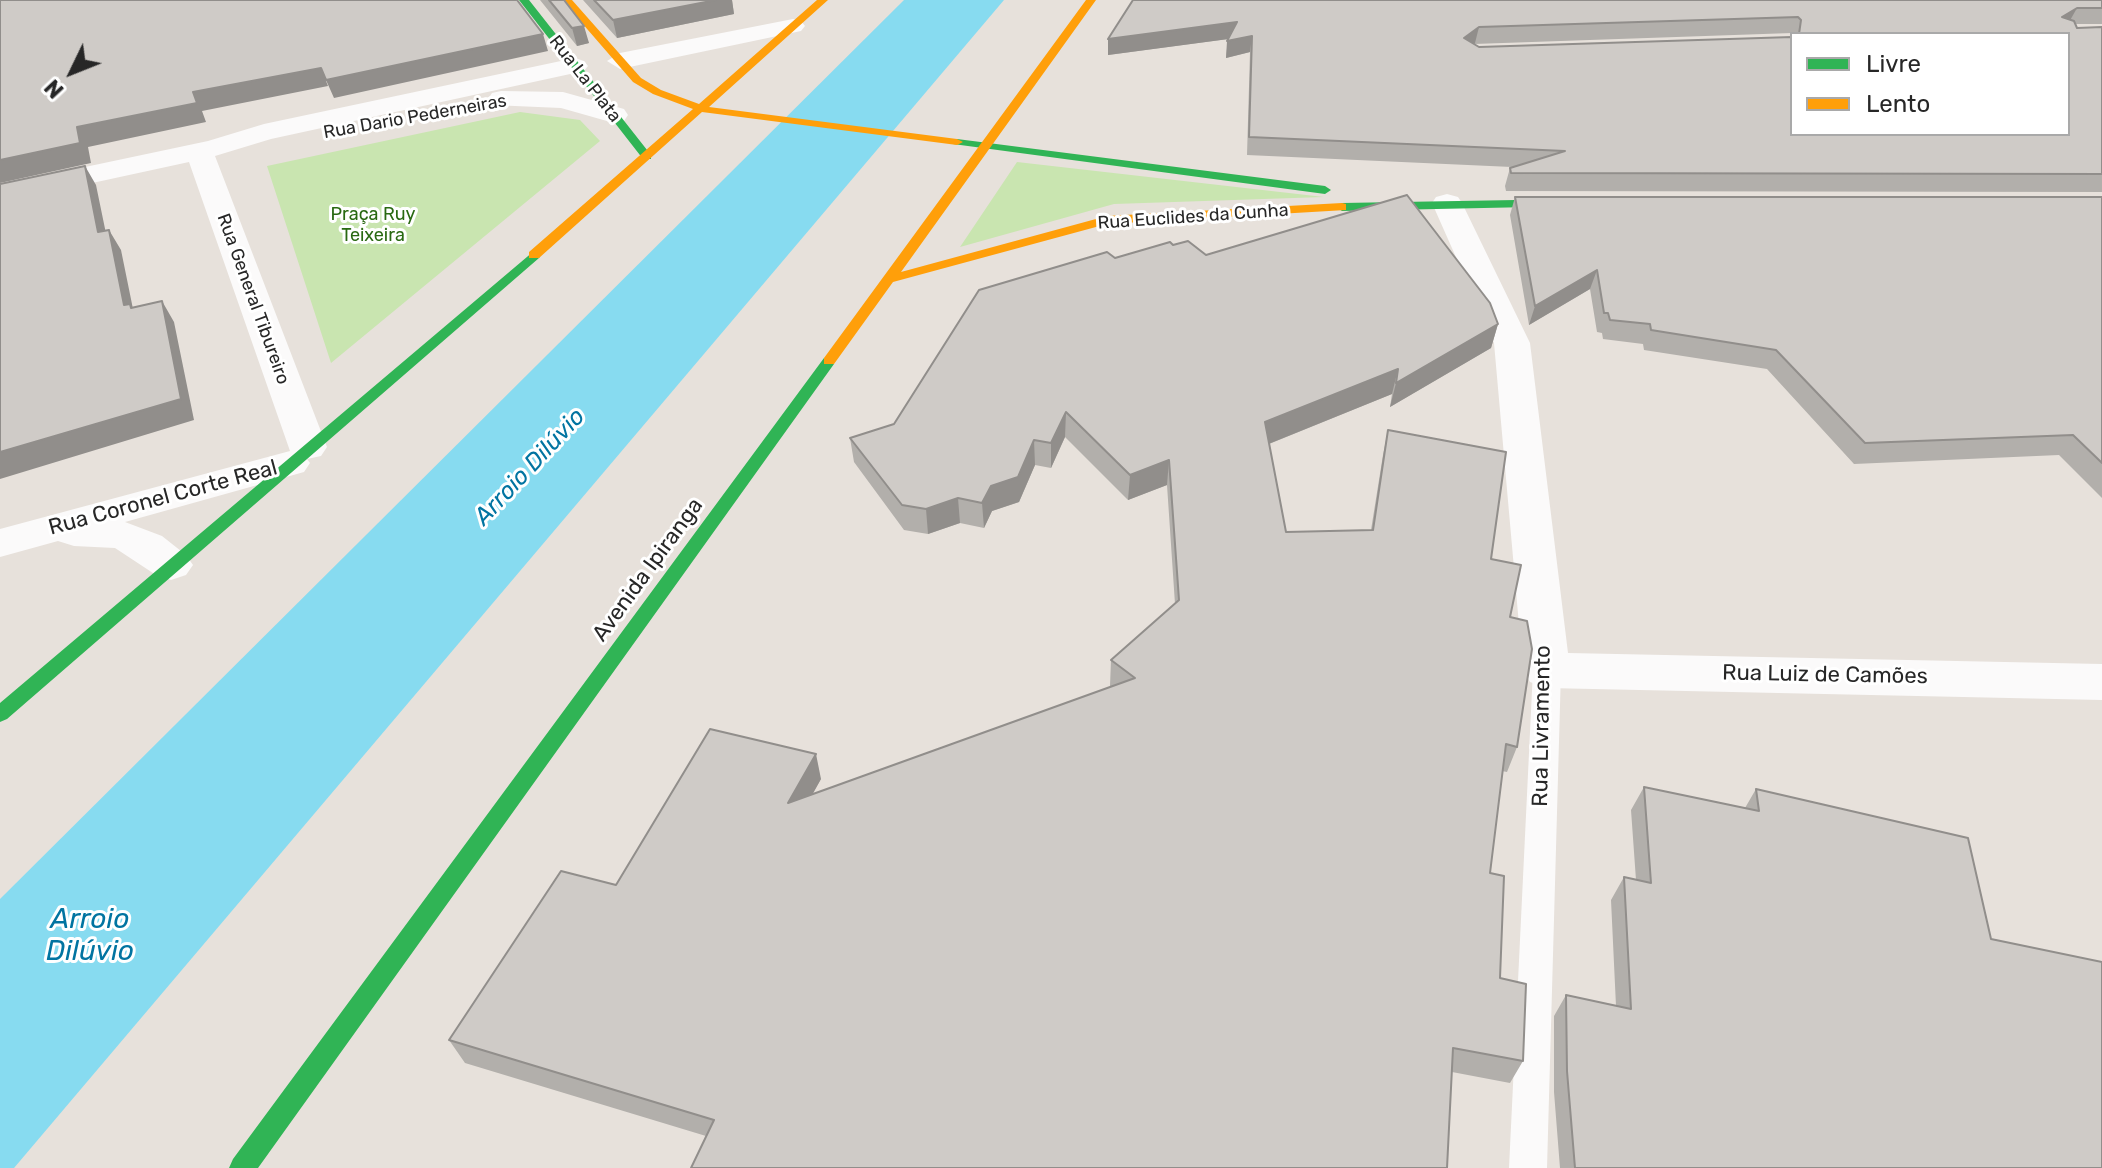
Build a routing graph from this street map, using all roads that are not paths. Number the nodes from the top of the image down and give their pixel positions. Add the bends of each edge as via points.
1 (524, 0) edge
2 (567, 0) edge
3 (823, 0) edge
4 (1091, 0) edge
5 (793, 26) junction
6 (620, 61) junction
7 (575, 66) junction
8 (702, 109) junction
9 (614, 115) junction
10 (915, 136) joint
11 (988, 146) junction
12 (207, 150) junction
13 (647, 157) junction
14 (0, 194) edge
15 (1409, 203) junction
16 (1447, 203) junction
17 (1591, 203) edge
18 (889, 279) junction
19 (299, 455) junction
20 (18, 538) edge
21 (171, 565) junction
22 (1547, 670) junction
23 (2102, 682) edge
24 (0, 714) edge
25 (242, 1168) edge
26 (1528, 1168) edge

1 - 7 main road, Rua La Plata
2 - 6 main road, Rua La Plata
3 - 5 main road
4 - 11 main road, Avenida Ipiranga
5 - 6 street
5 - 8 main road
6 - 8 main road, Rua La Plata via 657,92
7 - 9 main road, Rua La Plata
7 - 12 street, Rua Dario Pederneiras via 264,132
8 - 10 main road, Rua La Plata
8 - 13 main road
9 - 12 street, Rua Dario Pederneiras via 563,100 508,98 268,144
9 - 13 main road, Rua La Plata
10 - 11 main road, Rua Euclides da Cunha
11 - 15 main road, Rua Euclides da Cunha
11 - 18 main road, Avenida Ipiranga
12 - 14 street, Rua Dario Pederneiras
12 - 19 street, Rua General Tibureiro
13 - 19 main road
15 - 16 main road, Rua Euclides da Cunha
15 - 18 main road, Rua Euclides da Cunha via 1107,220
16 - 17 main road, Rua Euclides da Cunha
16 - 22 street, Rua Livramento via 1512,343
18 - 25 main road, Avenida Ipiranga
19 - 20 street, Rua Coronel Corte Real
19 - 21 main road
20 - 21 street, Rua Coronel Corte Real via 109,532 147,546
21 - 24 main road
22 - 23 street, Rua Luiz de Camões
22 - 26 lane, Rua Livramento

